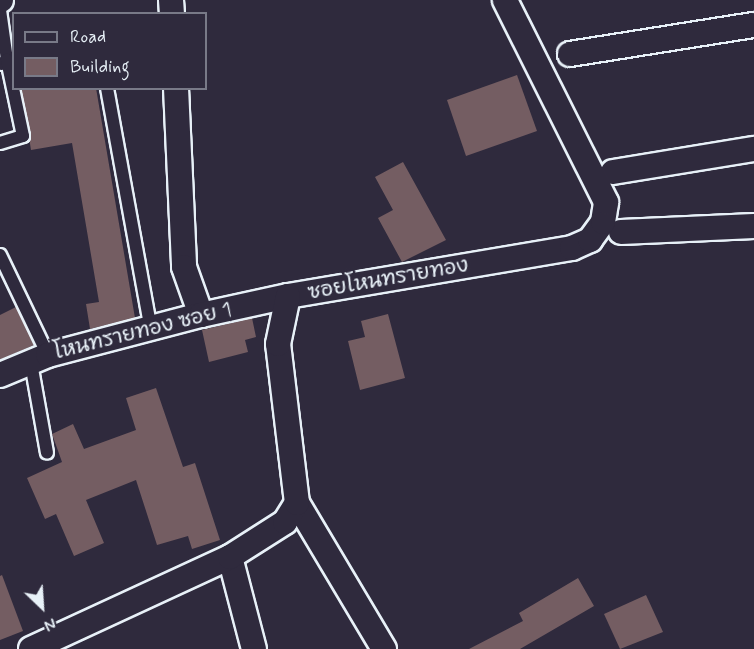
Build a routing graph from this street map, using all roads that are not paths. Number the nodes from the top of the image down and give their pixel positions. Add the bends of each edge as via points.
1 (505, 0) edge
2 (0, 10) edge
3 (754, 25) edge
4 (570, 54) dead end
5 (3, 62) edge
6 (107, 90) edge
7 (176, 90) edge
8 (0, 143) edge
9 (754, 150) edge
10 (614, 172) dead end
11 (754, 226) edge
12 (621, 232) dead end
13 (0, 255) edge
14 (288, 296) junction
15 (201, 315) junction
16 (151, 330) junction
17 (39, 359) junction
18 (0, 375) edge
19 (47, 453) dead end
20 (297, 503) junction
21 (230, 557) junction
22 (31, 649) edge
23 (255, 649) edge
24 (384, 649) edge

1 - 14 street, ซอยโหนทรายทอง via 606,202 603,222 590,240 572,248
2 - 5 lane
3 - 4 street
5 - 8 lane via 23,136
6 - 16 lane
7 - 15 street via 184,267
9 - 10 street
11 - 12 street
13 - 17 lane
14 - 15 street, โหนทรายทอง ซอย 1
14 - 20 street, ซอยโหนทรายทอง via 278,344
15 - 16 street, โหนทรายทอง ซอย 1
16 - 17 street, โหนทรายทอง ซอย 1
17 - 18 street, โหนทรายทอง ซอย 1
17 - 19 lane
20 - 21 street via 276,530
20 - 24 street
21 - 22 street
21 - 23 street

